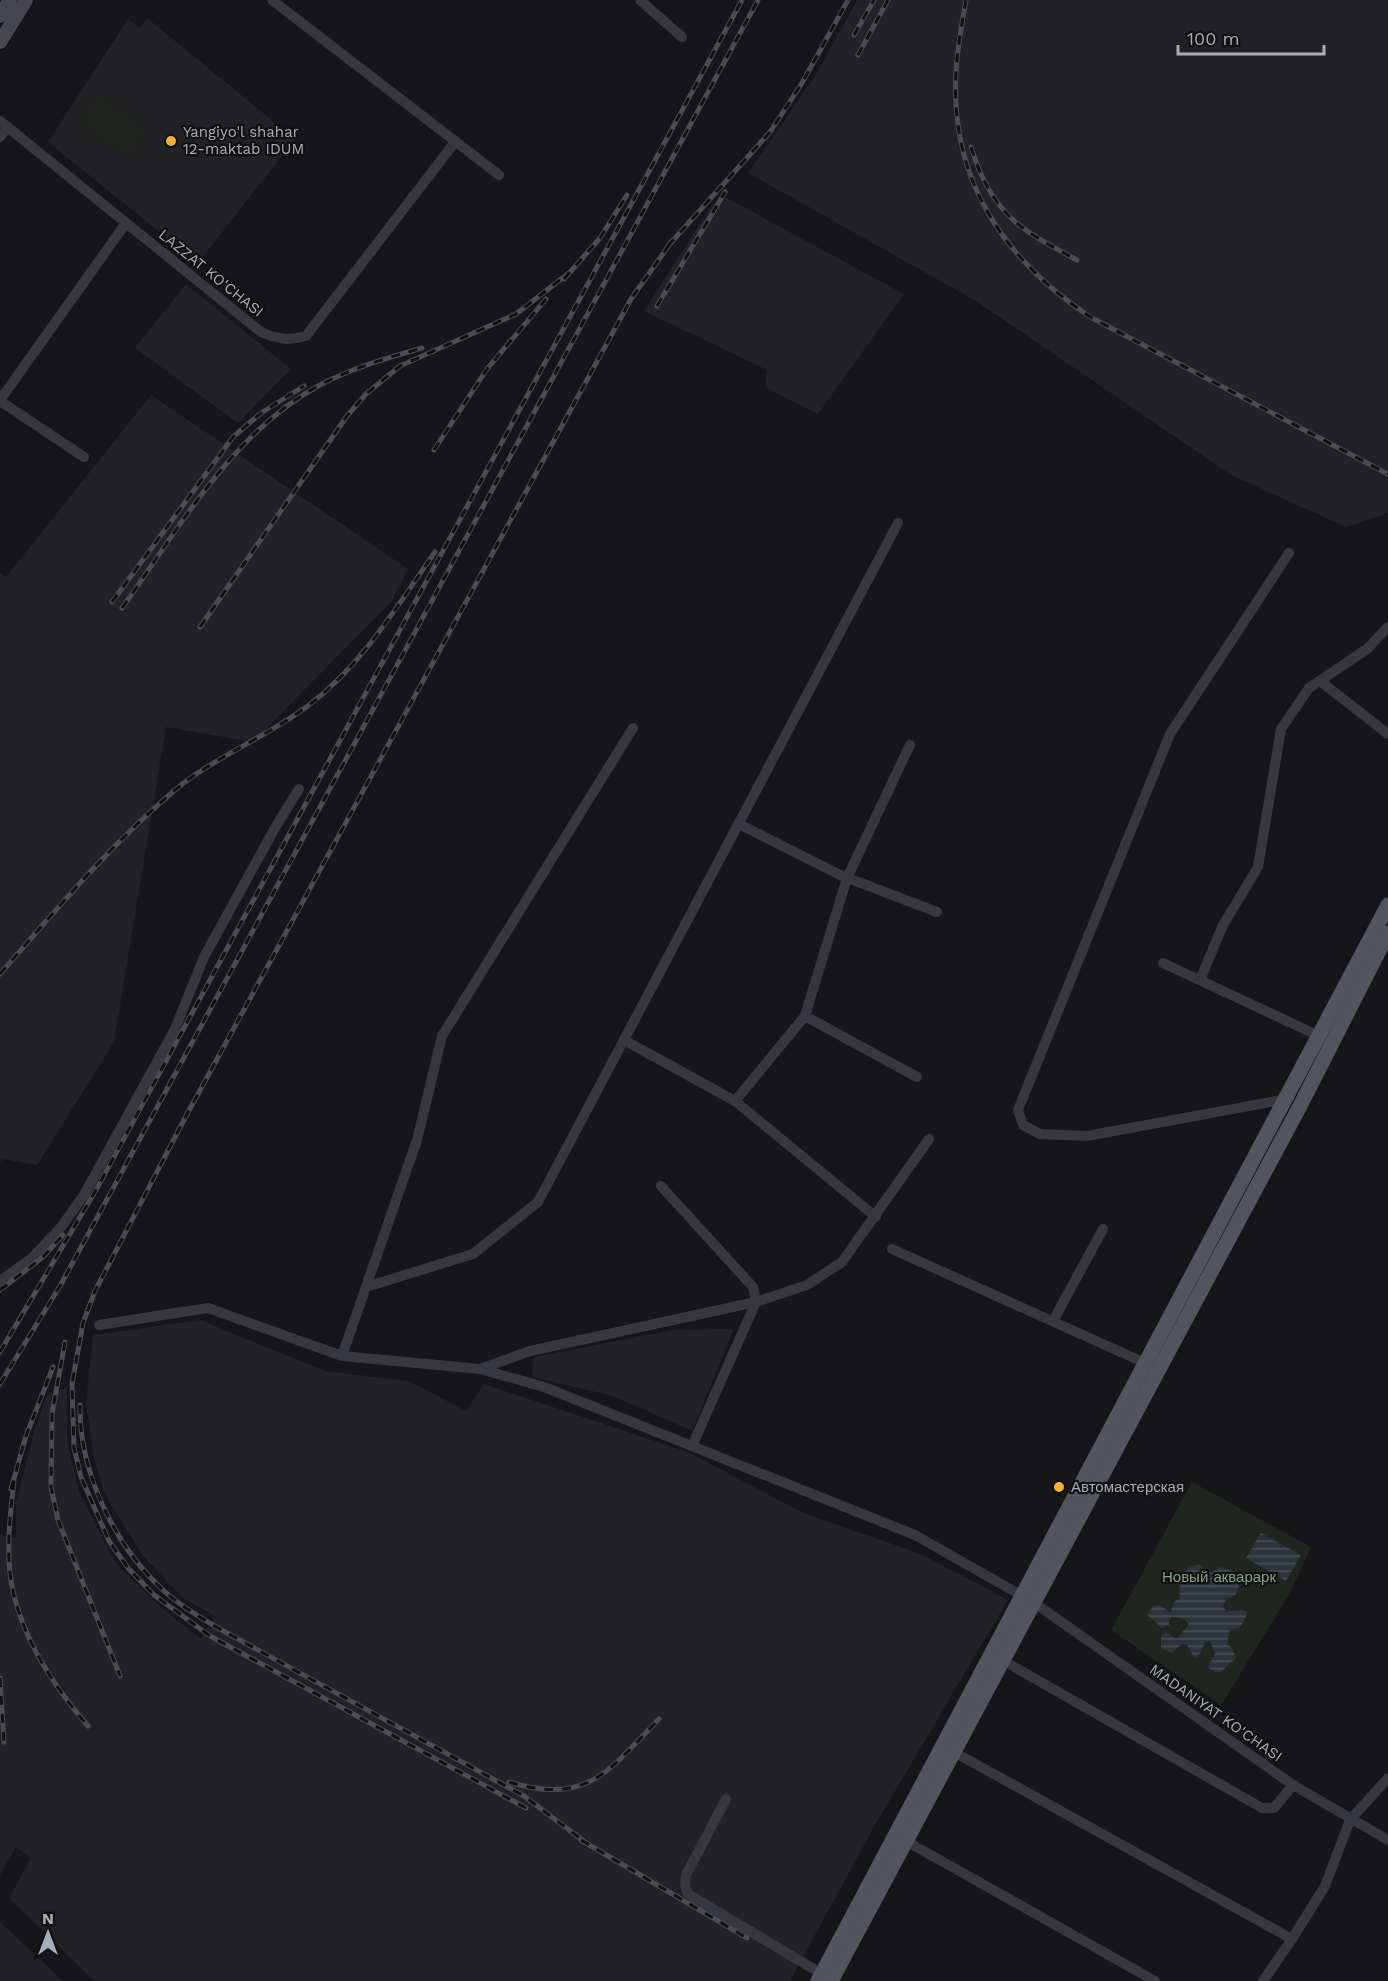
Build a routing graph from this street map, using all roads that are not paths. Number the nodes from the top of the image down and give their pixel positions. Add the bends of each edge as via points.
1 (10, 0) edge
2 (27, 0) edge
3 (272, 0) edge
4 (640, 0) edge
5 (0, 16) edge
6 (682, 37) dead end
7 (0, 42) edge
8 (4, 124) edge
9 (0, 137) edge
10 (455, 142) junction
11 (499, 175) dead end
12 (126, 223) junction
13 (0, 401) edge
14 (84, 457) dead end
15 (898, 523) dead end
16 (1289, 553) dead end
17 (1388, 627) edge
18 (1320, 681) junction
19 (633, 728) dead end
20 (1388, 734) edge
21 (910, 745) dead end
22 (299, 789) dead end
23 (739, 824) junction
24 (847, 878) junction
25 (1388, 905) edge
26 (937, 912) dead end
27 (1388, 933) edge
28 (1164, 963) dead end
29 (1200, 980) junction
30 (805, 1016) junction
31 (1324, 1038) junction
32 (624, 1040) junction
33 (916, 1077) dead end
34 (1287, 1099) junction
35 (735, 1101) junction
36 (929, 1139) dead end
37 (661, 1186) dead end
38 (876, 1216) junction
39 (1103, 1229) dead end
40 (892, 1249) dead end
41 (0, 1281) edge
42 (366, 1287) junction
43 (756, 1302) junction
44 (1053, 1321) junction
45 (99, 1324) dead end
46 (342, 1356) junction
47 (1145, 1363) junction
48 (480, 1369) junction
49 (692, 1446) junction
50 (1028, 1598) junction
51 (1002, 1660) junction
52 (954, 1752) junction
53 (1388, 1778) edge
54 (1293, 1785) junction
55 (726, 1799) dead end
56 (1350, 1820) junction
57 (1388, 1840) edge
58 (906, 1841) junction
59 (1292, 1939) junction
60 (823, 1979) edge
61 (1155, 1981) edge
62 (1263, 1981) edge

1 - 5 main road
2 - 7 main road
3 - 10 street
4 - 6 street
8 - 9 street
8 - 12 street, LAZZAT KO'CHASI
10 - 11 street
10 - 12 street, LAZZAT KO'CHASI via 306,336 292,340 261,332
12 - 13 street
13 - 14 street
15 - 23 street
16 - 34 street via 1170,734 1018,1110 1023,1125 1040,1134 1087,1136
17 - 18 street via 1367,649
18 - 20 street
18 - 29 street via 1309,688 1281,729 1258,867 1223,925
19 - 42 street via 442,1036 417,1140
21 - 24 street
22 - 41 street via 204,957 175,1029 84,1195 32,1258
23 - 24 street
23 - 32 street
24 - 26 street
24 - 30 street
25 - 31 main road
27 - 31 main road via 1351,1002
28 - 29 street
29 - 31 street
30 - 33 street
30 - 35 street
31 - 34 main road
31 - 50 main road via 1300,1106
32 - 35 street
32 - 42 street via 538,1202 473,1254
34 - 47 main road
35 - 38 street
36 - 38 street
37 - 43 street via 753,1287
38 - 43 street via 842,1262 807,1285
39 - 44 street
40 - 44 street
42 - 46 street
43 - 48 street via 530,1351
43 - 49 street
44 - 47 street
45 - 46 street via 208,1308
46 - 48 street
47 - 50 main road
48 - 49 street, MADANIYAT KO'CHASI via 544,1387
49 - 50 street, MADANIYAT KO'CHASI via 915,1535
50 - 51 main road
50 - 54 street, MADANIYAT KO'CHASI
50 - 60 main road
51 - 52 main road
51 - 54 street via 1262,1808 1274,1808
52 - 58 main road
52 - 59 street
53 - 56 street
54 - 56 street, MADANIYAT KO'CHASI
55 - 60 street via 686,1875 688,1894
56 - 57 street, MADANIYAT KO'CHASI
56 - 59 street via 1325,1886
58 - 60 main road
58 - 61 street
59 - 62 street

